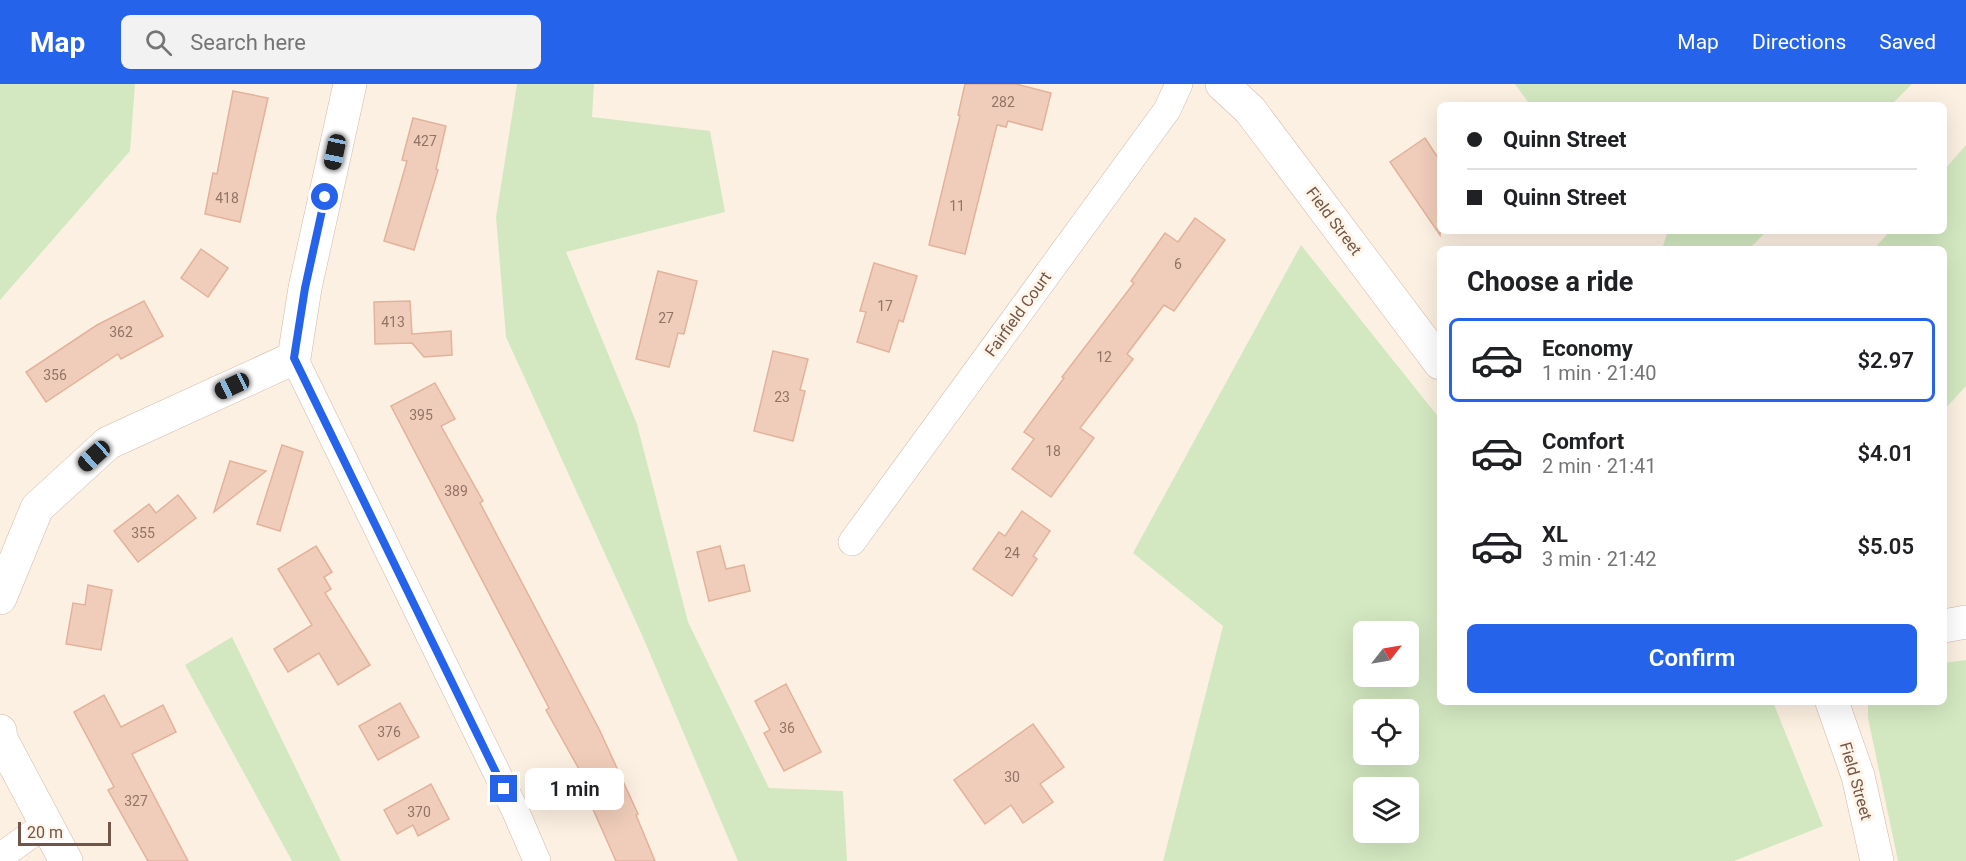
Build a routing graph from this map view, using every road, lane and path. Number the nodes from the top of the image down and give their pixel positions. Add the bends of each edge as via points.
1 (350, 84) edge
2 (1179, 84) edge
3 (1222, 84) edge
4 (294, 358) junction
5 (1437, 359) edge
6 (852, 542) dead end
7 (0, 598) edge
8 (1966, 622) edge
9 (1947, 625) edge
10 (1833, 705) edge
11 (0, 731) edge
12 (46, 823) junction
13 (0, 857) edge
14 (66, 861) edge
15 (537, 861) edge
16 (1877, 861) edge

1 - 4 street via 305,288
2 - 6 street, Fairfield Court via 1167,110
3 - 5 street, Field Street via 1250,110
4 - 7 street via 108,443 37,508
4 - 15 street
8 - 9 street
10 - 16 street, Field Street via 1858,776
11 - 12 street
12 - 13 street
12 - 14 street

